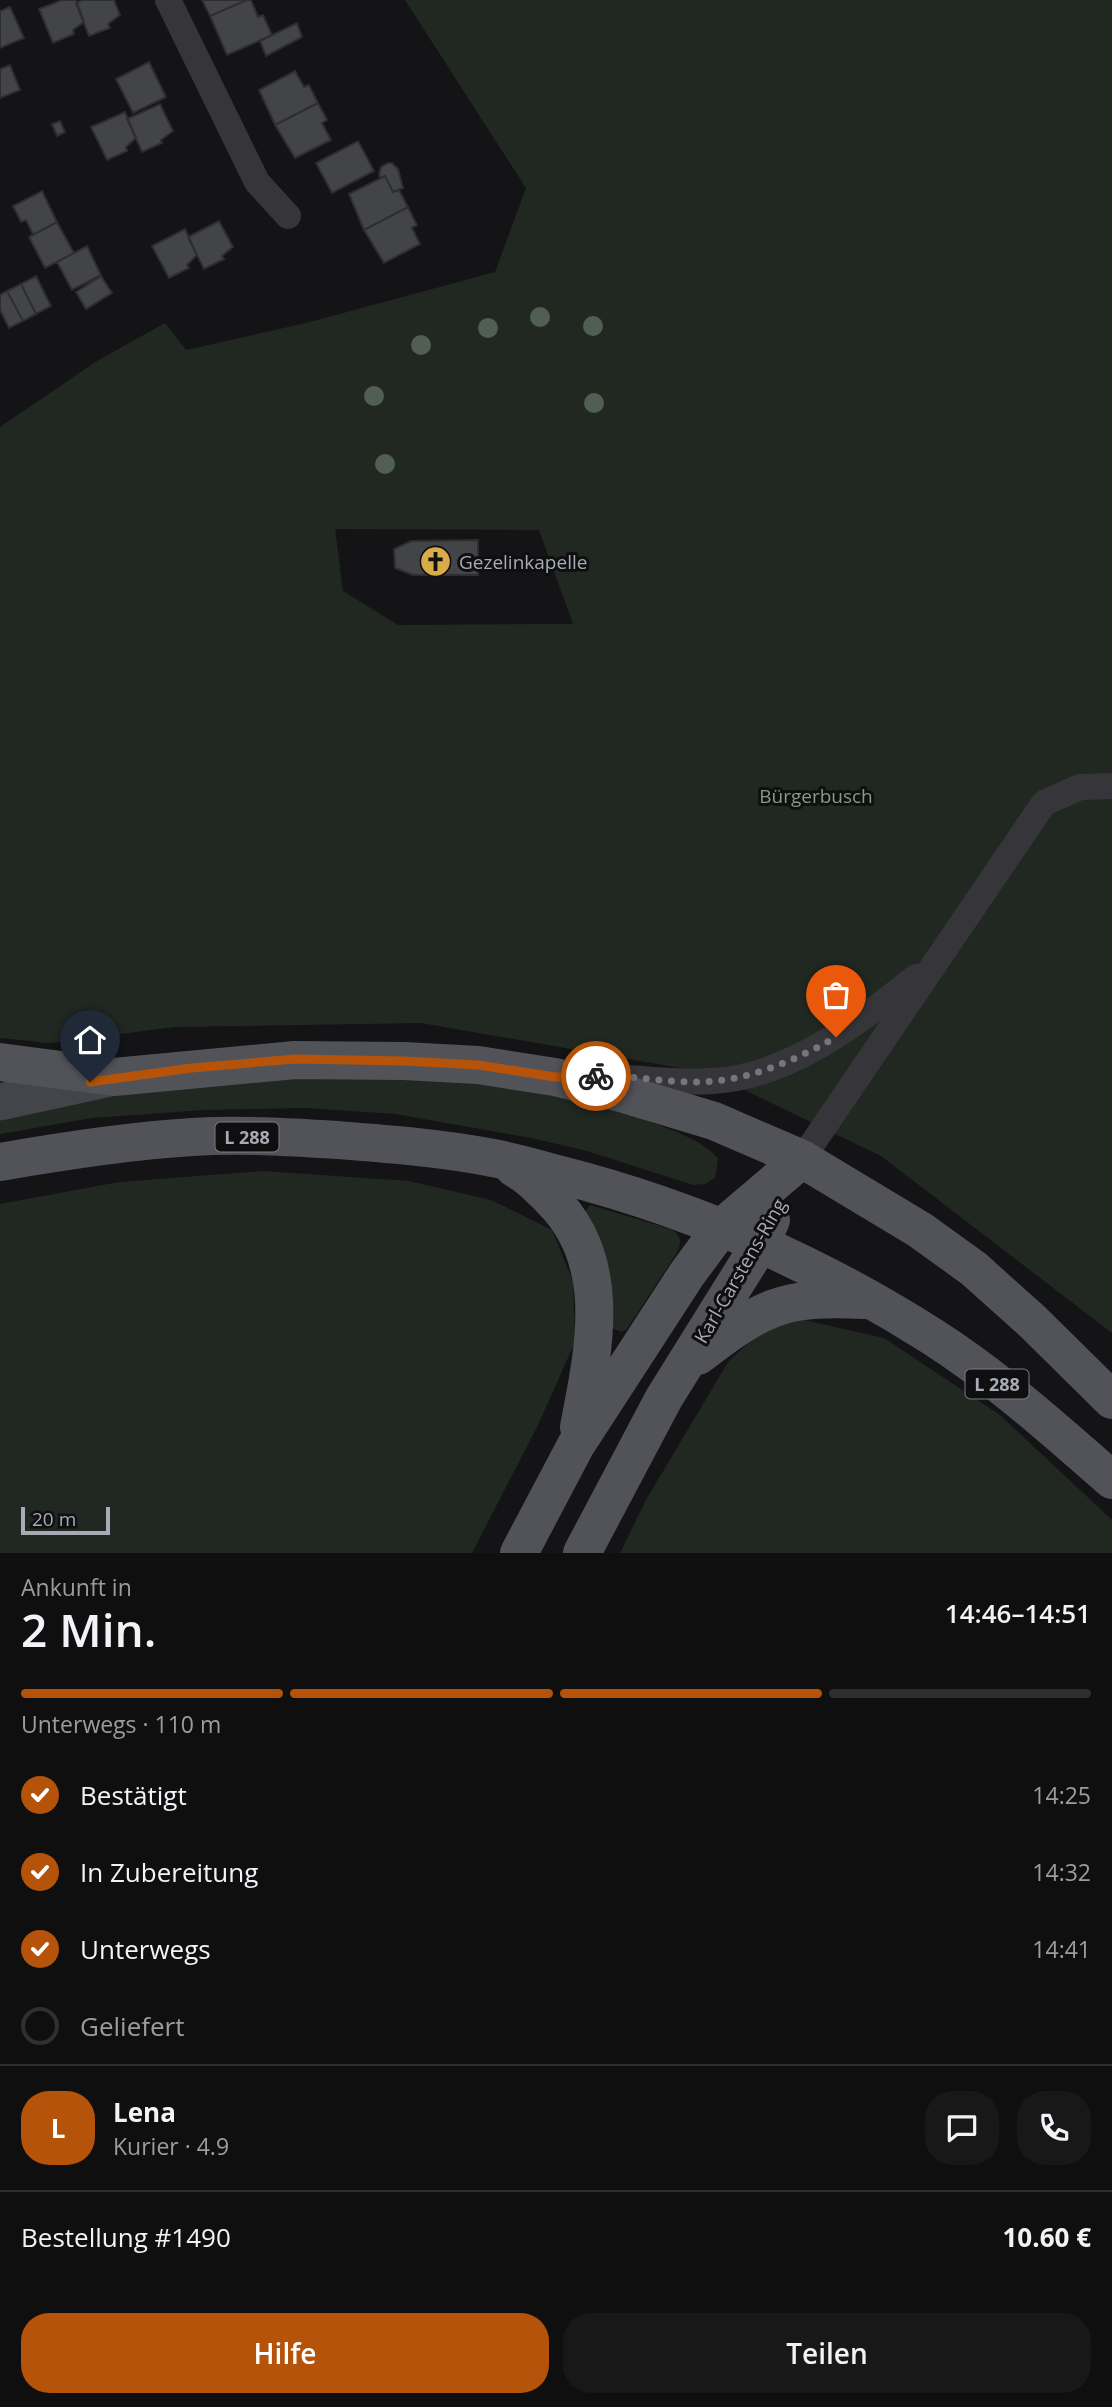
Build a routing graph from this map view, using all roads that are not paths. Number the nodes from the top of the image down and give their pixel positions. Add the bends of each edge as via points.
1 (168, 0) edge
2 (288, 216) dead end
3 (1112, 786) edge
4 (942, 951) junction
5 (0, 1062) edge
6 (114, 1077) junction
7 (555, 1077) junction
8 (0, 1102) edge
9 (494, 1158) junction
10 (802, 1159) junction
11 (0, 1162) edge
12 (721, 1228) junction
13 (760, 1244) junction
14 (873, 1300) junction
15 (682, 1369) junction
16 (1112, 1400) edge
17 (576, 1445) junction
18 (1112, 1480) edge
19 (519, 1553) edge
20 (582, 1553) edge

1 - 2 street via 257,182
3 - 4 street via 1080,787 1044,803
4 - 7 street via 852,1026 794,1059 757,1072 714,1081
4 - 10 street
5 - 6 main road
6 - 7 main road via 295,1059 478,1065
6 - 8 main road
7 - 10 main road via 714,1121
9 - 11 main road, L 288 via 385,1143 284,1136 192,1137
9 - 12 main road, L 288 via 652,1201
9 - 17 main road via 527,1174 563,1210 584,1247 595,1292 594,1339
10 - 12 main road, Karl-Carstens-Ring
10 - 13 main road, Karl-Carstens-Ring
10 - 16 main road via 920,1230 974,1269
12 - 13 main road, L 288
12 - 17 main road, Karl-Carstens-Ring
13 - 14 main road, L 288
13 - 15 main road, Karl-Carstens-Ring
14 - 15 main road via 810,1299 781,1304 755,1315
14 - 18 main road, L 288 via 975,1367
15 - 20 main road, Karl-Carstens-Ring
17 - 19 main road, Karl-Carstens-Ring

